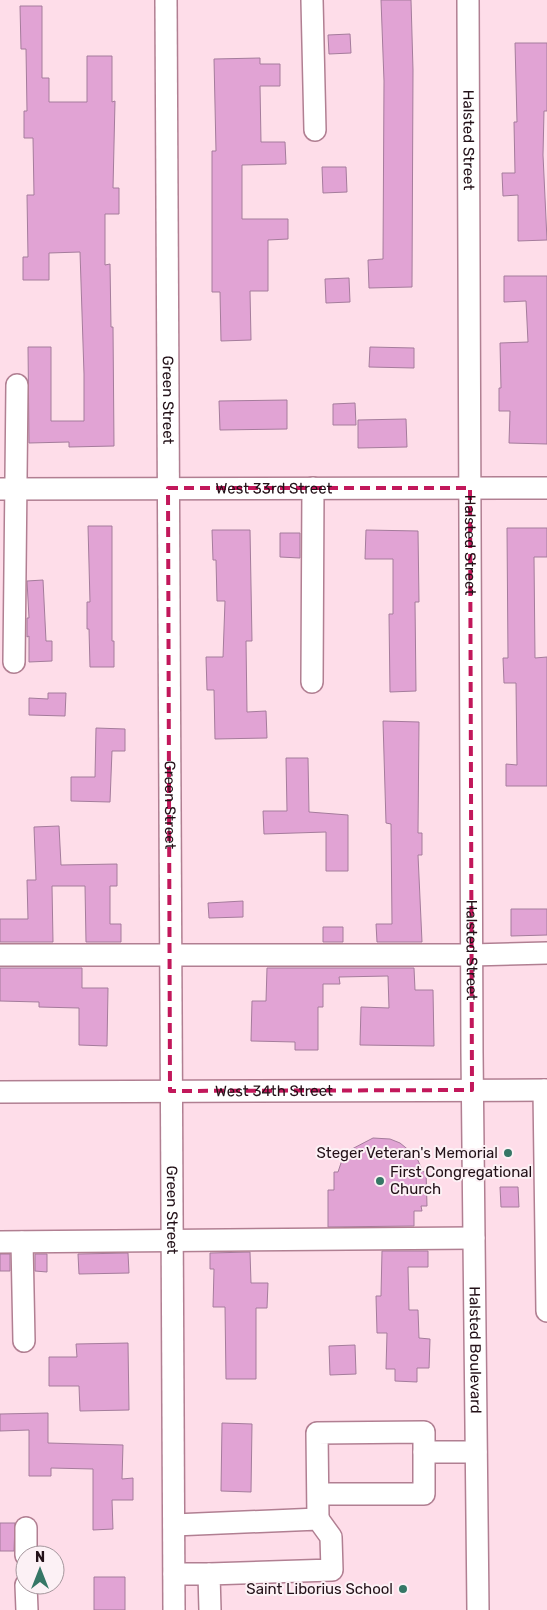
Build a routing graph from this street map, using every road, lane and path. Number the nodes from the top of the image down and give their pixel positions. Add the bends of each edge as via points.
1 (166, 0) edge
2 (312, 0) edge
3 (468, 0) edge
4 (314, 130) dead end
5 (16, 385) dead end
6 (168, 488) junction
7 (313, 488) junction
8 (470, 488) junction
9 (547, 488) edge
10 (8, 489) edge
11 (14, 662) dead end
12 (312, 682) dead end
13 (547, 953) edge
14 (170, 954) junction
15 (0, 955) edge
16 (471, 955) junction
17 (472, 1090) junction
18 (545, 1090) edge
19 (170, 1091) junction
20 (0, 1092) edge
21 (474, 1238) junction
22 (172, 1241) junction
23 (546, 1241) edge
24 (0, 1242) edge
25 (22, 1242) junction
26 (547, 1311) edge
27 (24, 1341) dead end
28 (424, 1452) junction
29 (476, 1452) junction
30 (318, 1494) junction
31 (318, 1520) junction
32 (174, 1525) junction
33 (26, 1528) dead end
34 (26, 1545) edge
35 (174, 1574) junction
36 (209, 1574) junction
37 (26, 1595) edge
38 (27, 1610) edge
39 (174, 1610) edge
40 (210, 1610) edge
41 (478, 1610) edge

1 - 6 street, Green Street
2 - 4 street
3 - 8 street, Halsted Street
5 - 10 street
6 - 7 street, West 33rd Street
6 - 10 street, West 33rd Street
6 - 14 street, Green Street
7 - 8 street, West 33rd Street
7 - 12 street
8 - 9 street, West 33rd Street
8 - 16 street, Halsted Street
10 - 11 street
13 - 16 street
14 - 15 street
14 - 16 street
14 - 19 street, Green Street
16 - 17 street, Halsted Street
17 - 18 street, West 34th Street
17 - 19 street, West 34th Street
17 - 21 street, Halsted Boulevard
18 - 23 street
19 - 20 street, West 34th Street
19 - 22 street, Green Street
21 - 22 street
21 - 29 street, Halsted Boulevard
22 - 25 street
22 - 32 street, Green Street
23 - 26 street
24 - 25 street
25 - 27 street
28 - 29 street
28 - 30 street via 424,1494
28 - 30 street via 424,1432 317,1433
29 - 41 street, Halsted Boulevard
30 - 31 street
31 - 32 street
31 - 36 street via 332,1537 332,1570
32 - 35 street, Green Street
33 - 34 street
35 - 36 street
35 - 39 street, Green Street
36 - 40 street
37 - 38 street

